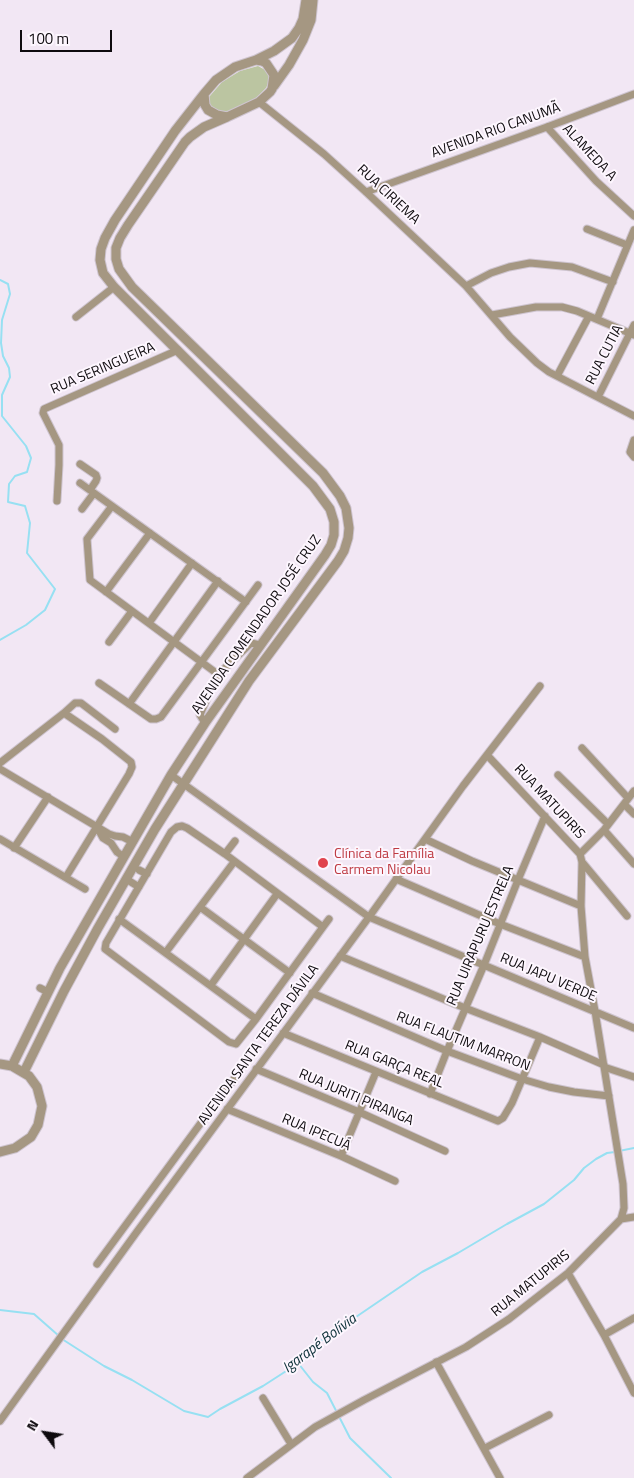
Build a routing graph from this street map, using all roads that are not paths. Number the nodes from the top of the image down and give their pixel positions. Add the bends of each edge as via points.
1 (306, 0) edge
2 (313, 0) edge
3 (256, 60) junction
4 (272, 89) junction
5 (204, 94) junction
6 (634, 94) edge
7 (259, 102) junction
8 (227, 117) junction
9 (548, 126) junction
10 (366, 192) junction
11 (634, 216) edge
12 (587, 229) dead end
13 (634, 230) edge
14 (627, 245) junction
15 (613, 282) junction
16 (466, 286) junction
17 (114, 287) junction
18 (492, 315) junction
19 (76, 317) dead end
20 (593, 318) junction
21 (634, 325) edge
22 (632, 334) edge
23 (178, 350) junction
24 (557, 376) junction
25 (598, 397) junction
26 (634, 416) edge
27 (634, 440) edge
28 (634, 457) edge
29 (80, 464) dead end
30 (80, 483) dead end
31 (92, 492) junction
32 (57, 501) dead end
33 (112, 506) junction
34 (82, 509) dead end
35 (150, 533) junction
36 (192, 563) junction
37 (218, 581) junction
38 (258, 585) dead end
39 (106, 592) junction
40 (246, 602) junction
41 (132, 610) junction
42 (148, 623) junction
43 (109, 642) dead end
44 (174, 642) junction
45 (260, 645) junction
46 (201, 662) junction
47 (219, 675) junction
48 (99, 683) dead end
49 (540, 686) dead end
50 (129, 704) junction
51 (64, 712) junction
52 (205, 723) junction
53 (115, 729) dead end
54 (582, 748) dead end
55 (487, 754) junction
56 (0, 763) edge
57 (0, 769) edge
58 (172, 775) junction
59 (558, 775) dead end
60 (183, 784) junction
61 (634, 791) edge
62 (48, 797) junction
63 (626, 801) junction
64 (634, 814) edge
65 (545, 816) junction
66 (97, 827) junction
67 (606, 827) junction
68 (0, 839) edge
69 (425, 839) junction
70 (235, 841) dead end
71 (133, 842) junction
72 (14, 848) junction
73 (224, 854) junction
74 (124, 857) junction
75 (582, 858) junction
76 (234, 862) junction
77 (634, 864) edge
78 (139, 870) dead end
79 (147, 874) junction
80 (66, 877) junction
81 (126, 879) junction
82 (396, 879) junction
83 (518, 880) junction
84 (139, 887) junction
85 (85, 889) dead end
86 (278, 894) junction
87 (581, 906) junction
88 (200, 907) junction
89 (369, 916) junction
90 (627, 916) dead end
91 (120, 919) junction
92 (329, 919) dead end
93 (500, 924) junction
94 (323, 927) junction
95 (244, 940) junction
96 (166, 952) junction
97 (340, 956) junction
98 (584, 957) junction
99 (484, 965) junction
100 (290, 973) junction
101 (211, 985) junction
102 (312, 994) junction
103 (465, 1008) junction
104 (595, 1011) junction
105 (256, 1019) junction
106 (634, 1028) edge
107 (283, 1033) junction
108 (540, 1037) junction
109 (447, 1051) junction
110 (0, 1064) edge
111 (12, 1066) junction
112 (604, 1066) junction
113 (256, 1070) junction
114 (24, 1072) junction
115 (376, 1072) junction
116 (238, 1074) dead end
117 (634, 1078) edge
118 (522, 1079) junction
119 (430, 1094) junction
120 (609, 1096) junction
121 (227, 1109) junction
122 (359, 1112) junction
123 (445, 1151) dead end
124 (0, 1152) edge
125 (341, 1156) junction
126 (395, 1181) dead end
127 (634, 1217) edge
128 (621, 1219) junction
129 (97, 1264) dead end
130 (568, 1273) junction
131 (634, 1318) edge
132 (604, 1334) junction
133 (436, 1362) junction
134 (634, 1393) edge
135 (262, 1398) dead end
136 (549, 1415) dead end
137 (0, 1421) edge
138 (291, 1444) junction
139 (485, 1448) junction
140 (247, 1478) edge
141 (500, 1478) edge

1 - 3 street via 303,19 296,33 285,44
2 - 4 street via 311,20 303,40
3 - 4 street via 262,60 272,71
3 - 5 street, AVENIDA COMENDADOR JOSÉ CRUZ via 221,76
4 - 7 street, AVENIDA COMENDADOR JOSÉ CRUZ
5 - 8 street via 208,110
5 - 17 street, AVENIDA COMENDADOR JOSÉ CRUZ via 105,238 101,249 101,268
6 - 9 street, AVENIDA RIO CANUMÃ
7 - 8 street, AVENIDA COMENDADOR JOSÉ CRUZ
7 - 10 street, RUA CIRIEMA
8 - 60 street, AVENIDA COMENDADOR JOSÉ CRUZ via 204,127 186,142 120,238 116,259 132,287 323,473 346,508 349,528 344,551 338,561 249,681
9 - 10 street, AVENIDA RIO CANUMÃ
9 - 11 street, ALAMEDA A via 596,182
10 - 16 street, RUA CIRIEMA
12 - 14 street
13 - 14 street
14 - 15 street
15 - 16 street via 572,267 530,263 491,273
15 - 20 street
16 - 18 street, RUA CIRIEMA
17 - 19 street
17 - 23 street, AVENIDA COMENDADOR JOSÉ CRUZ
18 - 20 street via 554,306
18 - 24 street, RUA CIRIEMA via 528,355
20 - 22 street
20 - 24 street
21 - 22 street, RUA CUTIA
22 - 25 street, RUA CUTIA
23 - 32 street, RUA SERINGUEIRA via 44,409 59,445
23 - 45 street, AVENIDA COMENDADOR JOSÉ CRUZ via 314,486 330,509 334,522 333,540 325,555
24 - 25 street, RUA CIRIEMA
25 - 26 street, RUA CIRIEMA
27 - 28 street via 630,449
29 - 31 street via 96,475
30 - 31 street
31 - 33 street
31 - 34 street
33 - 35 street
33 - 39 street via 87,539 90,580
35 - 36 street
35 - 39 street
36 - 37 street
36 - 42 street
37 - 40 street
37 - 44 street
38 - 40 street
39 - 41 street
40 - 46 street
41 - 42 street
41 - 43 street
42 - 44 street
44 - 46 street
44 - 50 street
45 - 47 street via 251,643
45 - 52 street, AVENIDA COMENDADOR JOSÉ CRUZ
46 - 47 street
46 - 50 street via 161,717 151,719
47 - 52 street via 200,715
48 - 50 street
49 - 55 street, AVENIDA SANTA TEREZA DÁVILA
51 - 53 street via 78,703
51 - 56 street
51 - 66 street via 132,764
52 - 58 street, AVENIDA COMENDADOR JOSÉ CRUZ
54 - 63 street
55 - 65 street, RUA MATUPIRIS
55 - 69 street, AVENIDA SANTA TEREZA DÁVILA
57 - 62 street
58 - 60 street, RUA JAPU VERDE
58 - 71 street, AVENIDA COMENDADOR JOSÉ CRUZ
59 - 67 street
60 - 81 street, AVENIDA COMENDADOR JOSÉ CRUZ
60 - 89 street, RUA JAPU VERDE
61 - 63 street
62 - 66 street
62 - 72 street
63 - 64 street
63 - 67 street
65 - 75 street, RUA MATUPIRIS
65 - 83 street, RUA UIRAPURU ESTRELA
66 - 71 street via 112,836
66 - 74 street via 103,838
66 - 80 street
67 - 75 street
67 - 77 street
68 - 72 street
69 - 82 street, AVENIDA SANTA TEREZA DÁVILA
69 - 83 street
70 - 73 street
71 - 74 street, AVENIDA COMENDADOR JOSÉ CRUZ
72 - 80 street
73 - 76 street
73 - 79 street via 187,828 177,827
74 - 111 street, AVENIDA COMENDADOR JOSÉ CRUZ via 44,990
75 - 87 street, RUA MATUPIRIS
75 - 90 street
76 - 86 street
76 - 88 street
78 - 79 street
79 - 84 street
80 - 85 street
81 - 84 street
81 - 114 street, AVENIDA COMENDADOR JOSÉ CRUZ
82 - 89 street, AVENIDA SANTA TEREZA DÁVILA
82 - 93 street
83 - 87 street
83 - 93 street, RUA UIRAPURU ESTRELA
84 - 91 street
86 - 94 street
86 - 95 street
87 - 98 street, RUA MATUPIRIS
88 - 95 street
88 - 96 street
89 - 97 street, AVENIDA SANTA TEREZA DÁVILA
89 - 99 street, RUA JAPU VERDE
91 - 96 street
91 - 105 street via 104,946 107,951 229,1042 236,1044
92 - 94 street
93 - 98 street
93 - 99 street, RUA UIRAPURU ESTRELA
94 - 100 street
95 - 100 street
95 - 101 street
96 - 101 street
97 - 102 street, AVENIDA SANTA TEREZA DÁVILA
97 - 103 street
98 - 104 street, RUA MATUPIRIS
99 - 103 street, RUA UIRAPURU ESTRELA
99 - 104 street, RUA JAPU VERDE
100 - 105 street
101 - 105 street
102 - 107 street, AVENIDA SANTA TEREZA DÁVILA
102 - 109 street, RUA FLAUTIM MARRON
103 - 108 street
103 - 109 street, RUA UIRAPURU ESTRELA
104 - 106 street, RUA JAPU VERDE
104 - 112 street, RUA MATUPIRIS
107 - 113 street, AVENIDA SANTA TEREZA DÁVILA
107 - 115 street, RUA GARÇA REAL
108 - 112 street
108 - 118 street
109 - 118 street, RUA FLAUTIM MARRON
109 - 119 street, RUA UIRAPURU ESTRELA
110 - 111 street
111 - 114 street
112 - 117 street
112 - 120 street, RUA MATUPIRIS
113 - 121 street, AVENIDA SANTA TEREZA DÁVILA
113 - 122 street, RUA JURITI PIRANGA
114 - 124 street via 39,1093 40,1119 26,1141
115 - 119 street, RUA GARÇA REAL
115 - 122 street
116 - 129 street
118 - 119 street, RUA GARÇA REAL via 501,1120
118 - 120 street, RUA FLAUTIM MARRON
120 - 128 street, RUA MATUPIRIS via 624,1196
121 - 125 street, RUA IPECUÁ
121 - 137 street, AVENIDA SANTA TEREZA DÁVILA
122 - 123 street, RUA JURITI PIRANGA
122 - 125 street
125 - 126 street, RUA IPECUÁ
127 - 128 street
128 - 130 street, RUA MATUPIRIS
130 - 132 street
130 - 133 street, RUA MATUPIRIS via 509,1320 466,1348
131 - 132 street
132 - 134 street
133 - 138 street, RUA MATUPIRIS via 343,1411
133 - 139 street
135 - 138 street
136 - 139 street
138 - 140 street, RUA MATUPIRIS
139 - 141 street

